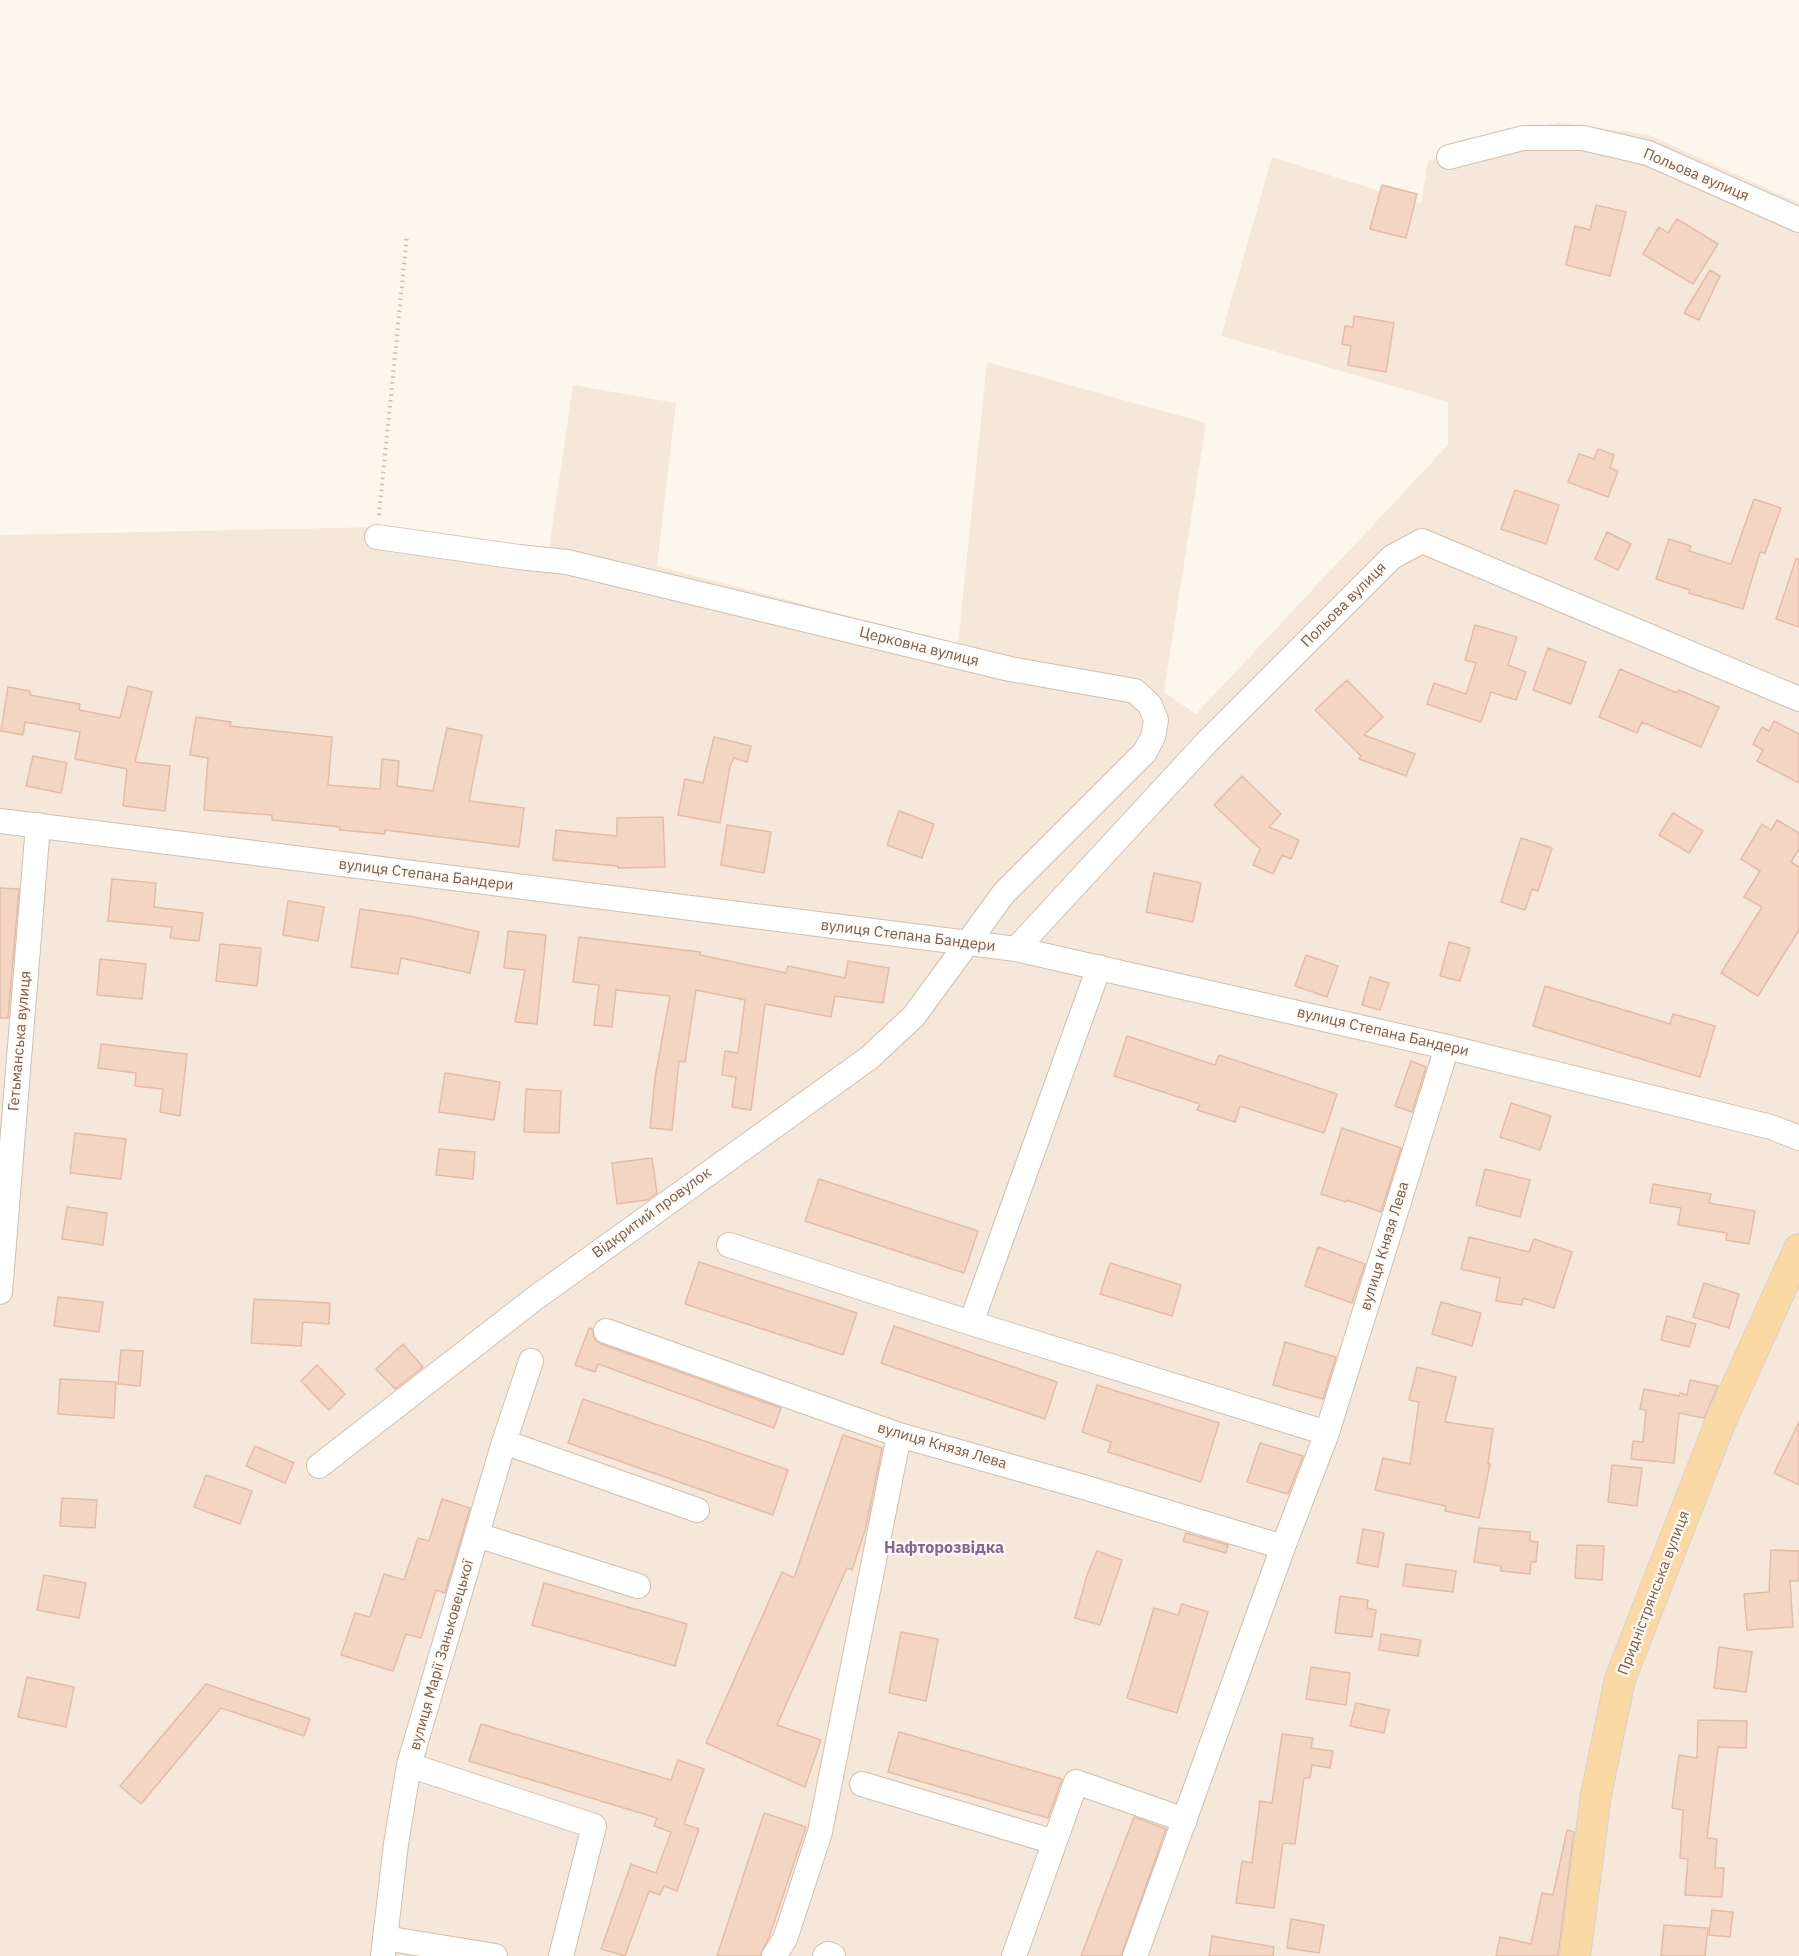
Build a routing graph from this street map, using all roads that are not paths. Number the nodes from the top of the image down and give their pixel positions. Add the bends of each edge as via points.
1 (1449, 157) dead end
2 (1799, 220) edge
3 (377, 537) road end
4 (1799, 699) edge
5 (0, 821) edge
6 (38, 825) junction
7 (969, 944) junction
8 (1016, 949) junction
9 (1099, 967) junction
10 (1447, 1047) junction
11 (1799, 1138) edge
12 (729, 1245) dead end
13 (1799, 1249) edge
14 (0, 1292) edge
15 (971, 1323) junction
16 (606, 1331) dead end
17 (531, 1361) dead end
18 (1327, 1432) junction
19 (899, 1435) junction
20 (504, 1442) junction
21 (319, 1466) dead end
22 (697, 1510) dead end
23 (477, 1535) junction
24 (1283, 1547) junction
25 (638, 1586) dead end
26 (410, 1765) junction
27 (862, 1784) dead end
28 (1185, 1820) junction
29 (1054, 1842) junction
30 (384, 1947) edge
31 (495, 1956) edge
32 (561, 1956) edge
33 (774, 1956) edge
34 (825, 1956) edge
35 (833, 1956) edge
36 (1014, 1956) edge
37 (1135, 1956) edge
38 (1575, 1956) edge

1 - 2 street, Польова вулиця via 1523,138 1583,138 1648,153
3 - 7 street, Церковна вулиця via 567,562 1010,669 1136,691 1150,705 1156,720 1145,752 1004,893
4 - 8 street, Польова вулиця via 1422,541 1392,556 1207,741
5 - 6 street, вулиця Степана Бандери
6 - 7 street, вулиця Степана Бандери
6 - 14 street, Гетьманська вулиця
7 - 8 street, вулиця Степана Бандери
7 - 21 street, Відкритий провулок via 914,1016 869,1058 534,1299
8 - 9 street, вулиця Степана Бандери
9 - 10 street, вулиця Степана Бандери
9 - 15 street
10 - 11 street, вулиця Степана Бандери via 1771,1127
10 - 18 street, вулиця Князя Лева
12 - 15 street
13 - 38 main road, Придністрянська вулиця via 1721,1421 1620,1679 1596,1795
15 - 18 street
16 - 19 street, вулиця Князя Лева
17 - 20 street, вулиця Марії Заньковецької
18 - 24 street, вулиця Князя Лева
19 - 24 street, вулиця Князя Лева
19 - 33 street via 820,1832 785,1939
20 - 22 street
20 - 23 street, вулиця Марії Заньковецької
23 - 25 street
23 - 26 street, вулиця Марії Заньковецької
24 - 28 street, вулиця Князя Лева
26 - 30 street, вулиця Марії Заньковецької
26 - 32 street via 594,1826
27 - 29 street
28 - 29 street via 1076,1782
28 - 37 street, вулиця Князя Лева
29 - 36 street
30 - 31 street
34 - 35 street

